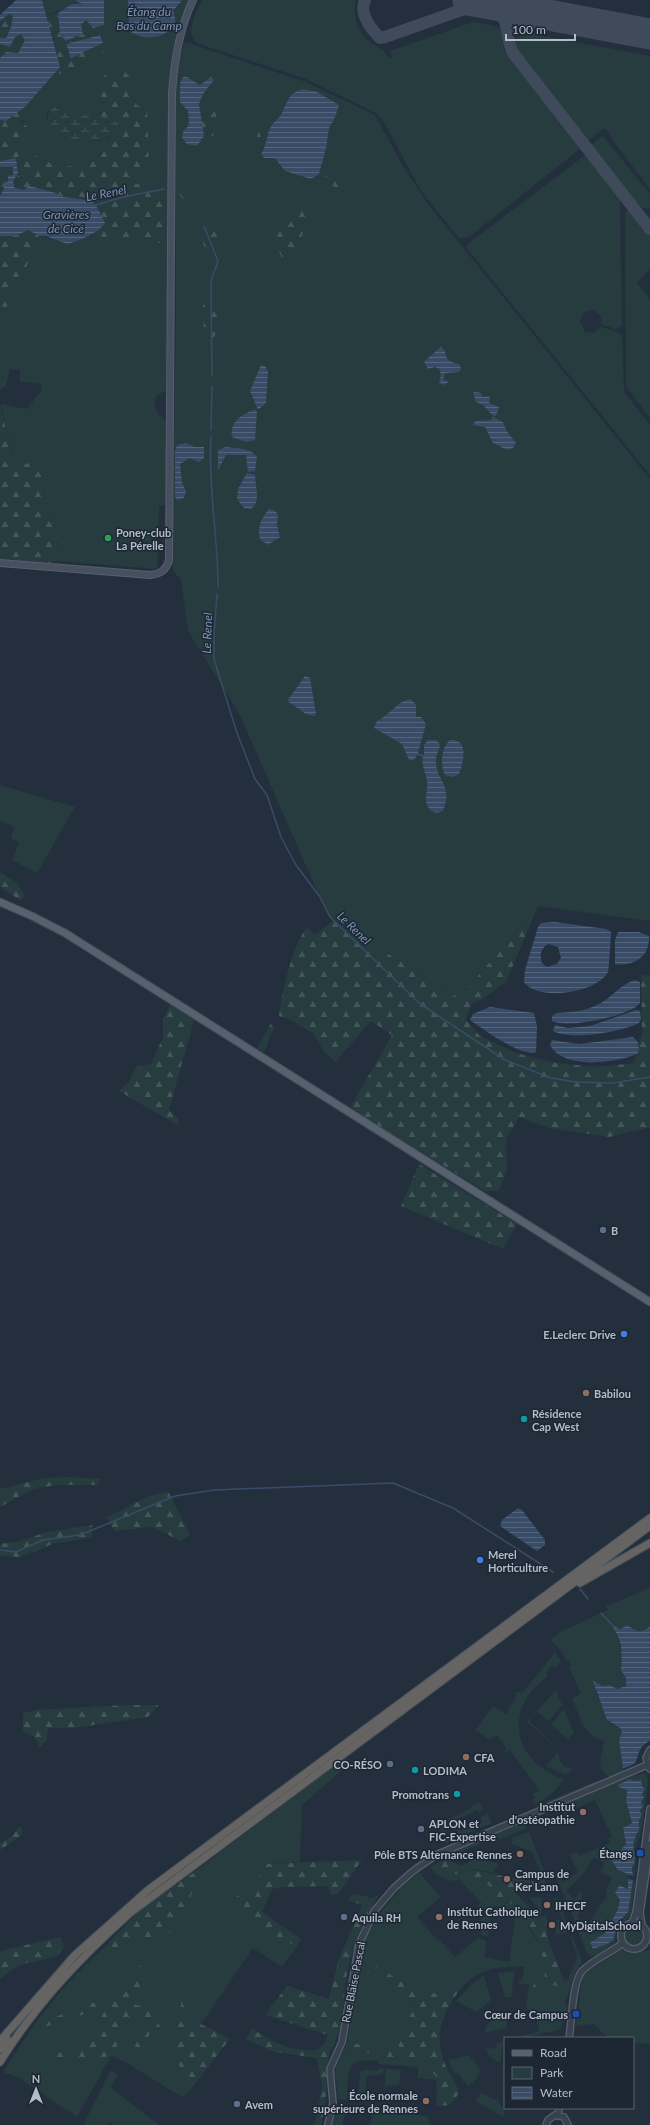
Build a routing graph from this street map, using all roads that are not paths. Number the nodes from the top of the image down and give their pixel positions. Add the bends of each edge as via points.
1 (193, 0) edge
2 (0, 563) edge
3 (0, 902) edge
4 (650, 1302) edge
5 (650, 1513) edge
6 (650, 1518) edge
7 (650, 1526) edge
8 (650, 1543) edge
9 (529, 1607) junction
10 (521, 1622) junction
11 (650, 1750) edge
12 (649, 1767) edge
13 (650, 1809) edge
14 (650, 1844) edge
15 (632, 1923) junction
16 (642, 1925) junction
17 (623, 1943) junction
18 (648, 1945) edge
19 (38, 1997) junction
20 (569, 2037) edge
21 (0, 2042) edge
22 (0, 2049) edge
23 (0, 2062) edge
24 (559, 2109) edge
25 (558, 2115) junction
26 (328, 2125) edge
27 (546, 2125) edge
28 (568, 2125) edge

1 - 2 main road via 178,50 172,94 167,567 157,574 150,575
3 - 4 main road via 65,933
5 - 9 highway
6 - 9 highway
7 - 10 highway
8 - 10 highway via 600,1570
9 - 19 highway via 148,1890 80,1950
10 - 23 highway via 130,1913 81,1958 44,2000
11 - 12 street via 646,1758
12 - 26 street, Rue Blaise Pascal via 436,1855 394,1888 375,1910 359,1944 342,2042 330,2069 333,2103
13 - 15 street via 636,1912
14 - 16 street via 640,1913
15 - 16 street
15 - 17 street via 622,1931
16 - 18 street via 647,1934
17 - 18 street via 634,1949
17 - 20 street via 588,1966 580,1975 576,1984
19 - 21 highway
19 - 22 highway
24 - 25 street
25 - 27 street via 550,2117
25 - 28 street via 567,2120

